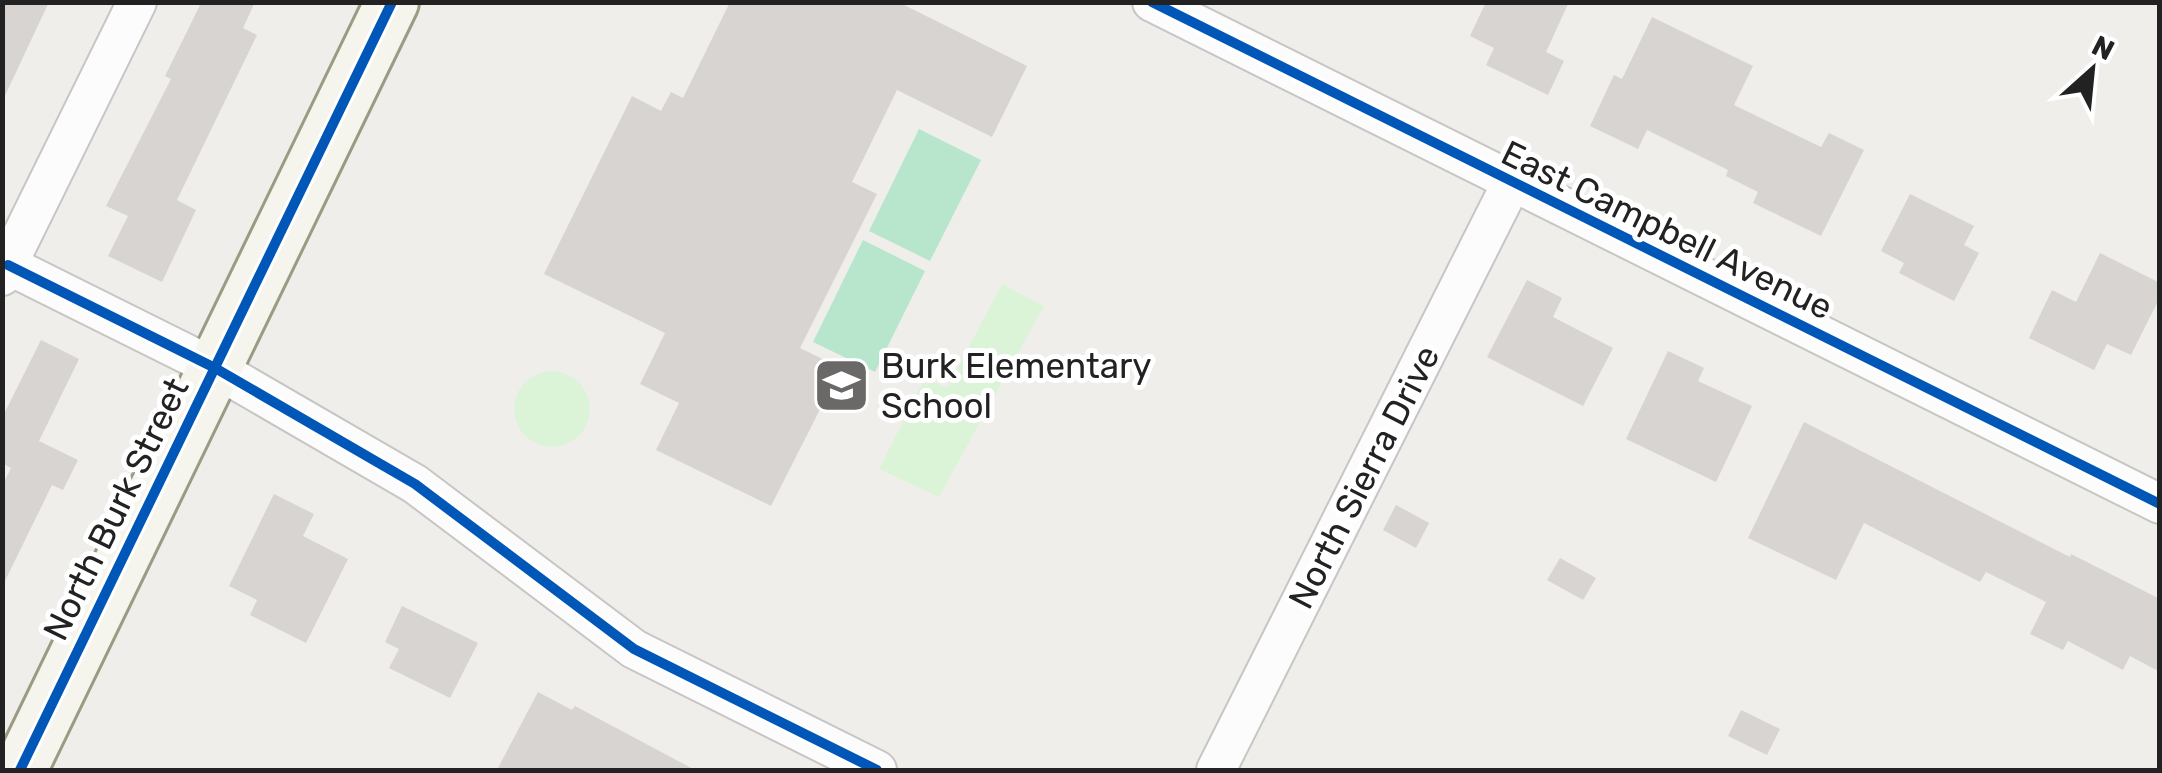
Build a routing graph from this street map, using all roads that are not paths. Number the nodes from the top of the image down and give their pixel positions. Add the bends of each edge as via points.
1 (137, 2) edge
2 (392, 2) edge
3 (1152, 2) edge
4 (1511, 184) junction
5 (5, 270) edge
6 (215, 368) junction
7 (2160, 504) edge
8 (20, 770) edge
9 (877, 770) edge
10 (1216, 770) edge

1 - 5 street
2 - 6 street, North Burk Street
3 - 4 street, East Campbell Avenue
4 - 7 street, East Campbell Avenue
4 - 10 street, North Sierra Drive
5 - 6 street
6 - 8 street, North Burk Street
6 - 9 street via 414,484 634,648

